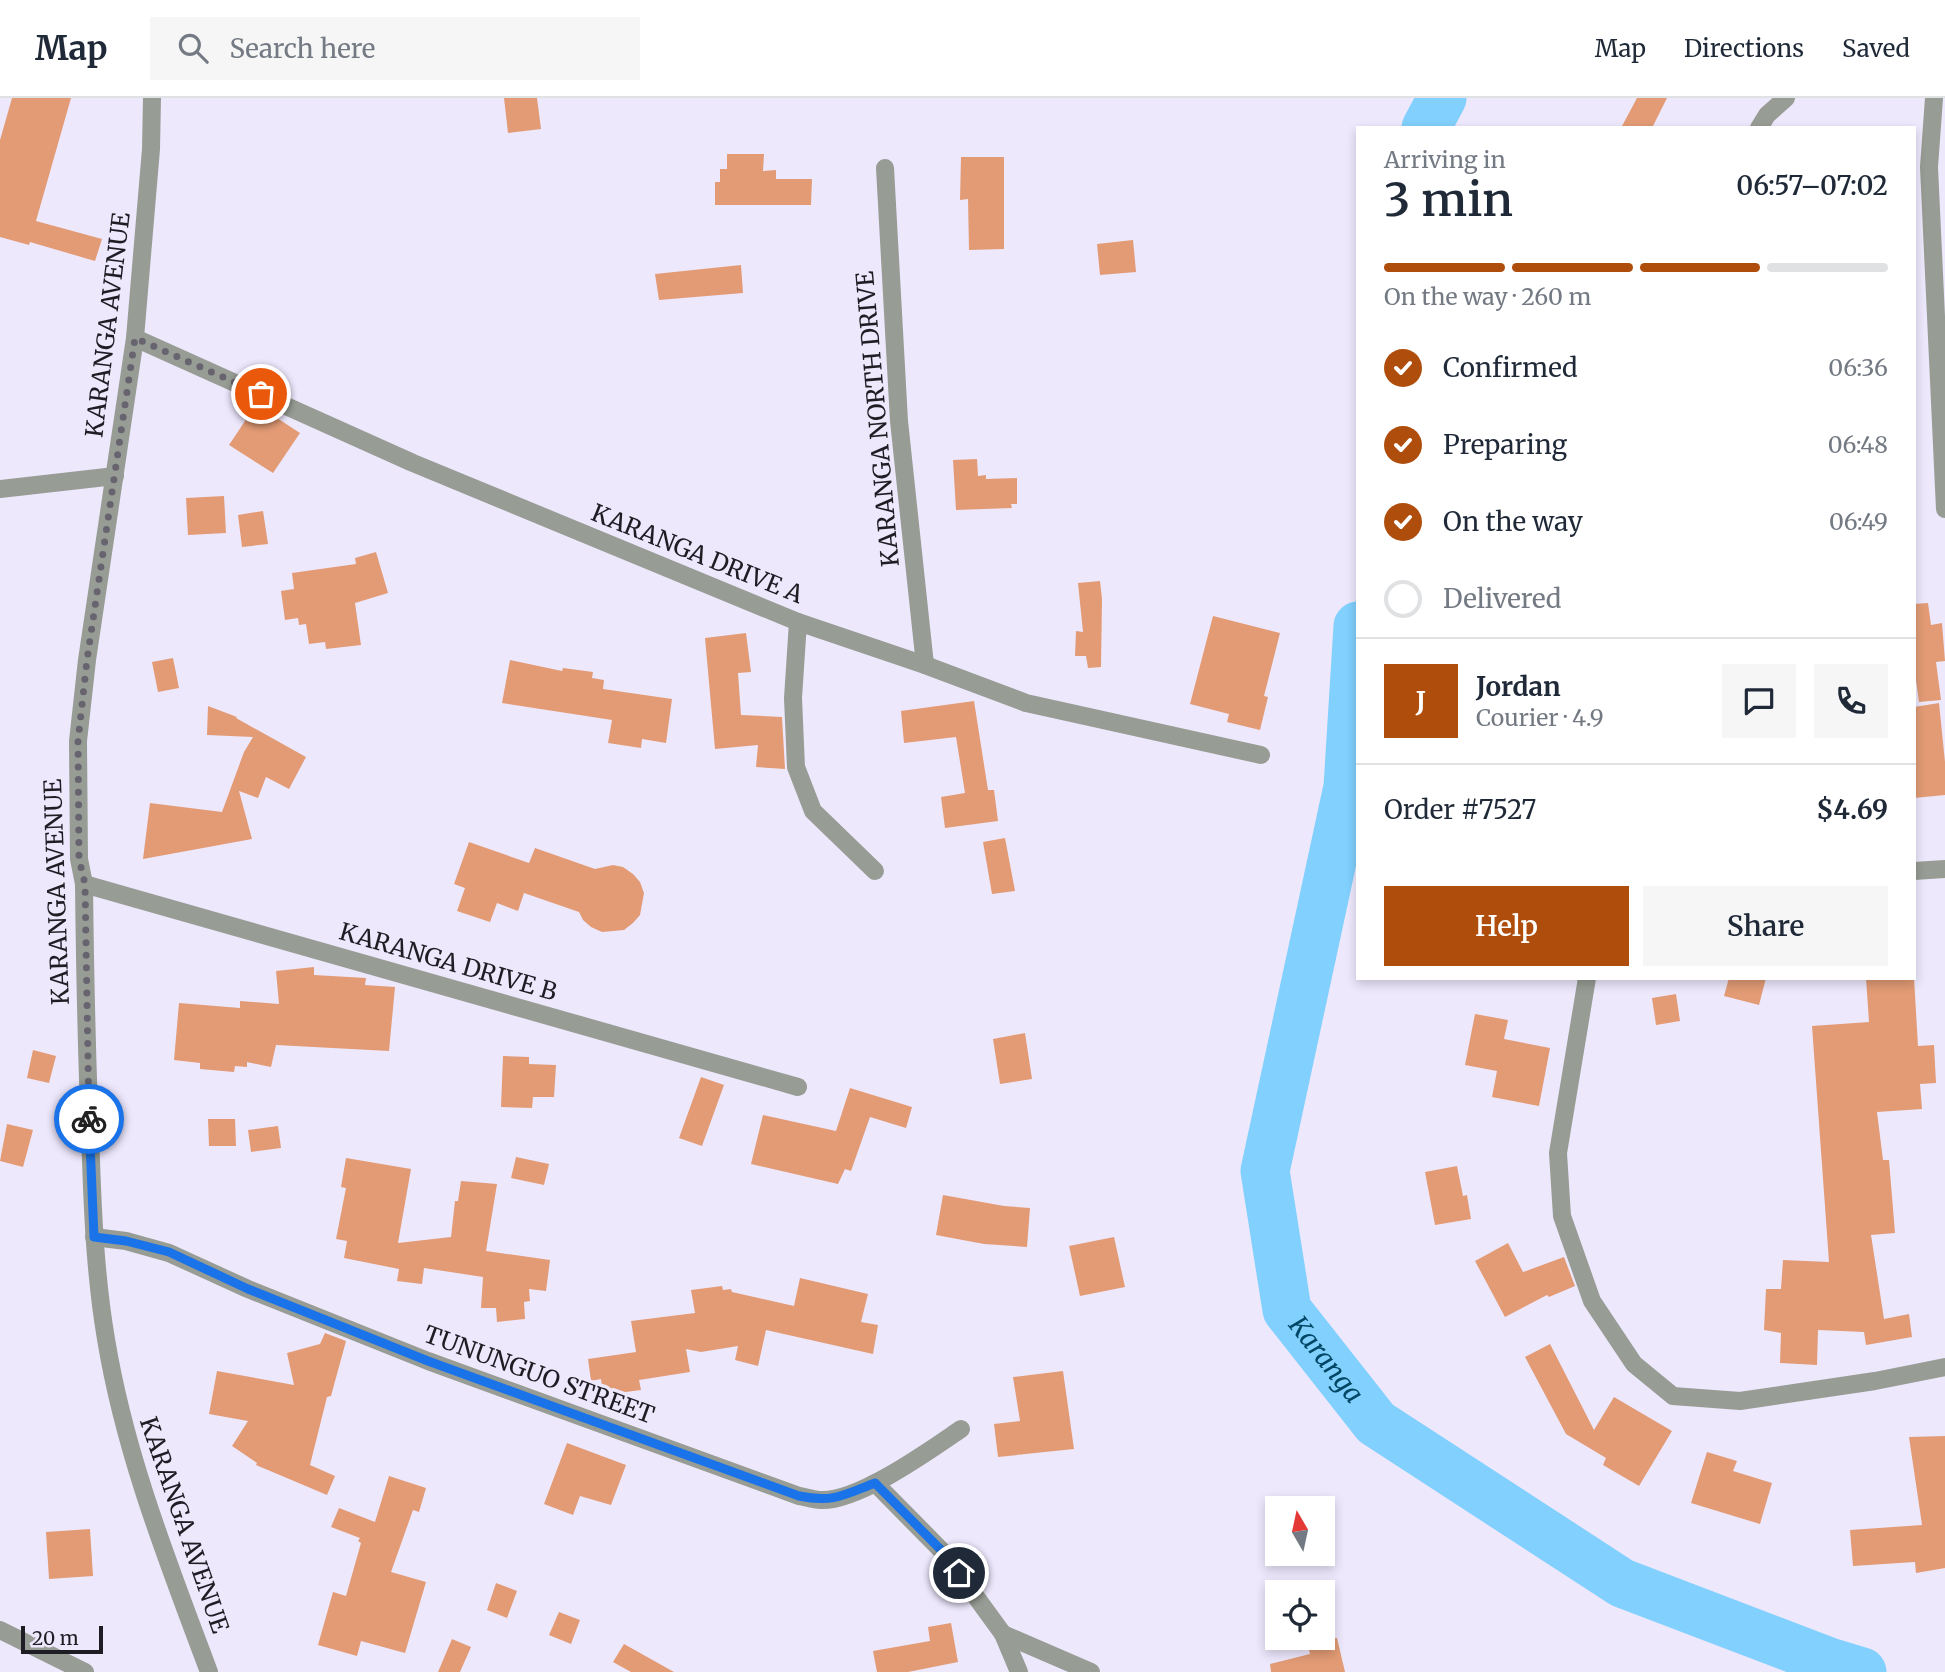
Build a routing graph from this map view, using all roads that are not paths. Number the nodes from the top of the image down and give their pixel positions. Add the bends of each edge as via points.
1 (152, 98) edge
2 (1786, 98) edge
3 (1934, 98) edge
4 (1760, 126) edge
5 (885, 168) dead end
6 (135, 338) junction
7 (115, 475) junction
8 (0, 489) edge
9 (1945, 509) edge
10 (798, 622) junction
11 (925, 665) junction
12 (1261, 755) dead end
13 (1945, 869) edge
14 (876, 871) dead end
15 (1916, 871) edge
16 (85, 884) junction
17 (1587, 980) edge
18 (798, 1087) dead end
19 (94, 1237) junction
20 (1945, 1367) edge
21 (961, 1429) dead end
22 (875, 1483) junction
23 (0, 1630) edge
24 (1003, 1633) junction
25 (85, 1672) edge
26 (209, 1672) edge
27 (1018, 1672) edge
28 (1091, 1672) edge

1 - 6 street, KARANGA AVENUE
2 - 4 street
3 - 9 street via 1929,167
5 - 11 street, KARANGA NORTH DRIVE via 899,421
6 - 7 street, KARANGA AVENUE
6 - 10 street, KARANGA DRIVE A via 413,463
7 - 8 street
7 - 16 street, KARANGA AVENUE via 78,741 79,859
10 - 11 street, KARANGA DRIVE A
10 - 14 street via 793,698 796,767 813,811
11 - 12 street, KARANGA DRIVE A via 1026,703
13 - 15 street
16 - 18 street, KARANGA DRIVE B
16 - 19 street, KARANGA AVENUE via 86,1065
17 - 20 street via 1558,1153 1562,1216 1592,1301 1634,1364 1673,1396 1740,1401
19 - 22 street, TUNUNGUO STREET via 169,1252 428,1361 799,1496 835,1498
19 - 26 street, KARANGA AVENUE via 106,1339 122,1420 142,1492
21 - 22 street, TUNUNGUO STREET
22 - 24 street via 944,1553
23 - 25 street
24 - 27 street
24 - 28 street

